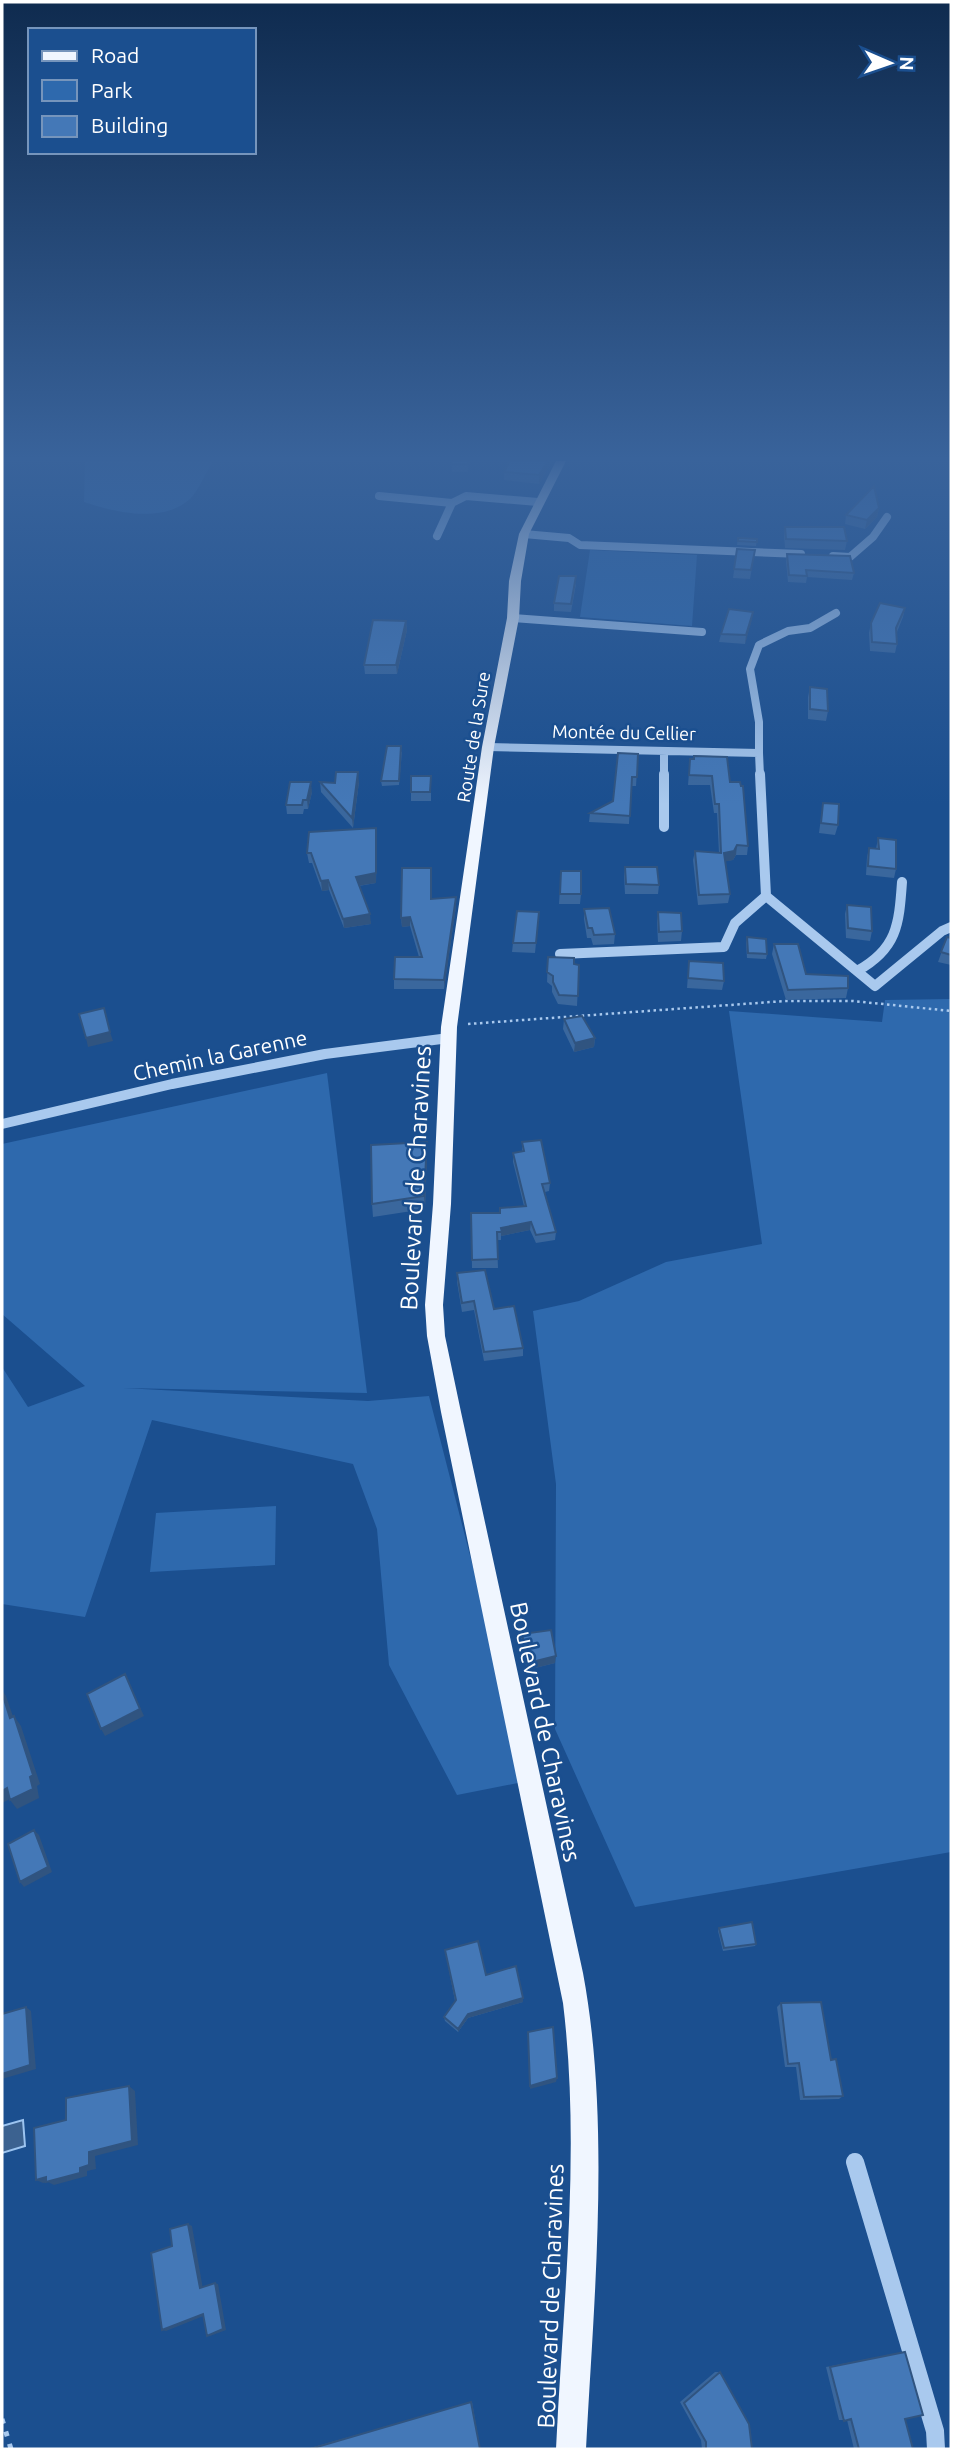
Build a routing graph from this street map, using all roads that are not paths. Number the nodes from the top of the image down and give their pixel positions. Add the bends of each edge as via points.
1 (516, 575) edge
2 (836, 613) dead end
3 (513, 618) junction
4 (702, 632) dead end
5 (488, 747) junction
6 (664, 751) junction
7 (759, 753) junction
8 (664, 827) dead end
9 (902, 883) dead end
10 (766, 896) junction
11 (951, 927) edge
12 (560, 954) edge
13 (857, 971) junction
14 (449, 1033) junction
15 (2, 1124) edge
16 (855, 2162) dead end
17 (571, 2449) edge
18 (936, 2449) edge

1 - 3 main road, Route de la Sure
2 - 7 street via 810,628 788,631 759,645 750,669
3 - 4 street
3 - 5 main road, Route de la Sure
5 - 6 street, Montée du Cellier
5 - 14 main road, Route de la Sure
6 - 7 street, Montée du Cellier
6 - 8 street
7 - 10 street
9 - 13 street via 898,931 876,962
10 - 12 street via 734,923 724,947
10 - 13 street
11 - 13 street via 875,986
14 - 15 street, Chemin la Garenne via 172,1084
14 - 17 main road, Boulevard de Charavines via 435,1273 436,1336 575,1985 582,2048 581,2249
16 - 18 street via 935,2431

